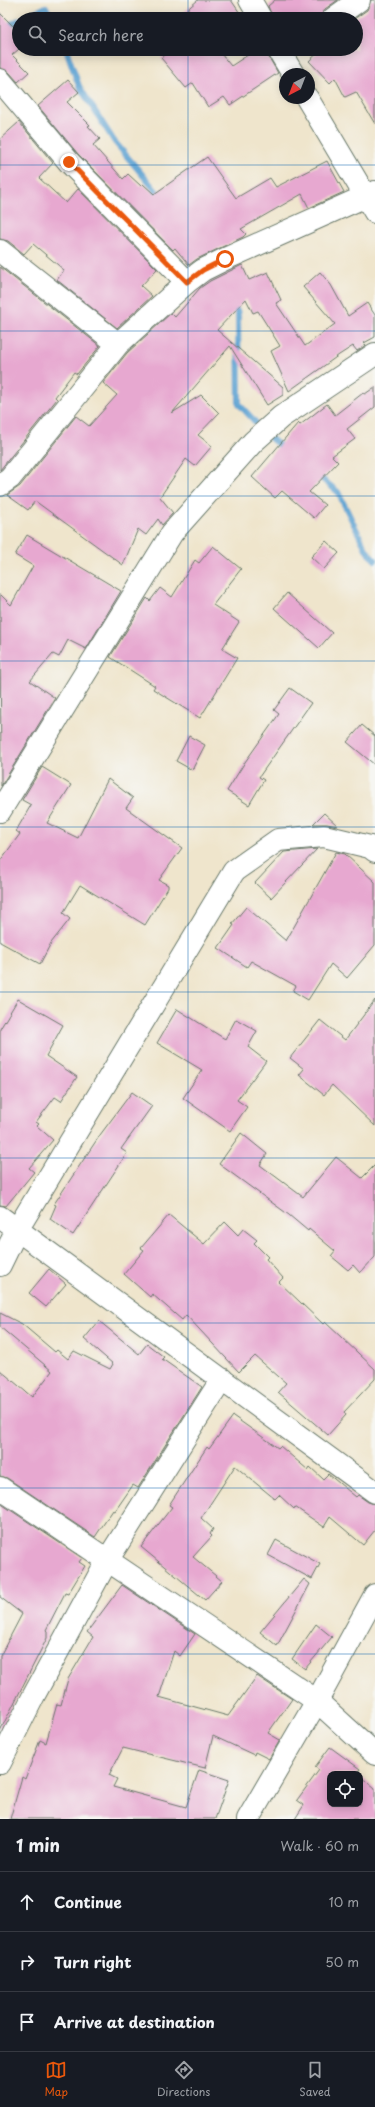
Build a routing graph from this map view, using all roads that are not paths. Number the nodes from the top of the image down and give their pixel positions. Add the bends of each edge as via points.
1 (250, 0) edge
2 (359, 0) edge
3 (257, 12) edge
4 (343, 12) edge
5 (286, 56) edge
6 (291, 68) edge
7 (0, 80) edge
8 (311, 104) edge
9 (372, 200) edge
10 (0, 251) edge
11 (187, 282) junction
12 (118, 344) junction
13 (375, 354) edge
14 (0, 485) edge
15 (0, 811) edge
16 (375, 851) edge
17 (0, 1217) edge
18 (18, 1230) junction
19 (0, 1265) edge
20 (222, 1379) junction
21 (0, 1488) edge
22 (375, 1492) edge
23 (108, 1559) junction
24 (375, 1595) edge
25 (317, 1700) junction
26 (375, 1754) edge
27 (0, 1763) edge
28 (248, 1819) edge

1 - 3 street
2 - 4 street
5 - 6 street
7 - 11 street via 69,162
8 - 9 street
9 - 11 street via 225,259
10 - 12 street
11 - 12 street
12 - 14 street via 10,478
13 - 15 street via 281,417 253,442 172,533
16 - 18 street via 370,847 324,836 278,840 234,871
17 - 18 street
18 - 19 street
18 - 20 street
20 - 22 street
20 - 23 street
21 - 23 street
23 - 25 street
23 - 27 street via 34,1694
24 - 25 street
25 - 26 street
25 - 28 street

